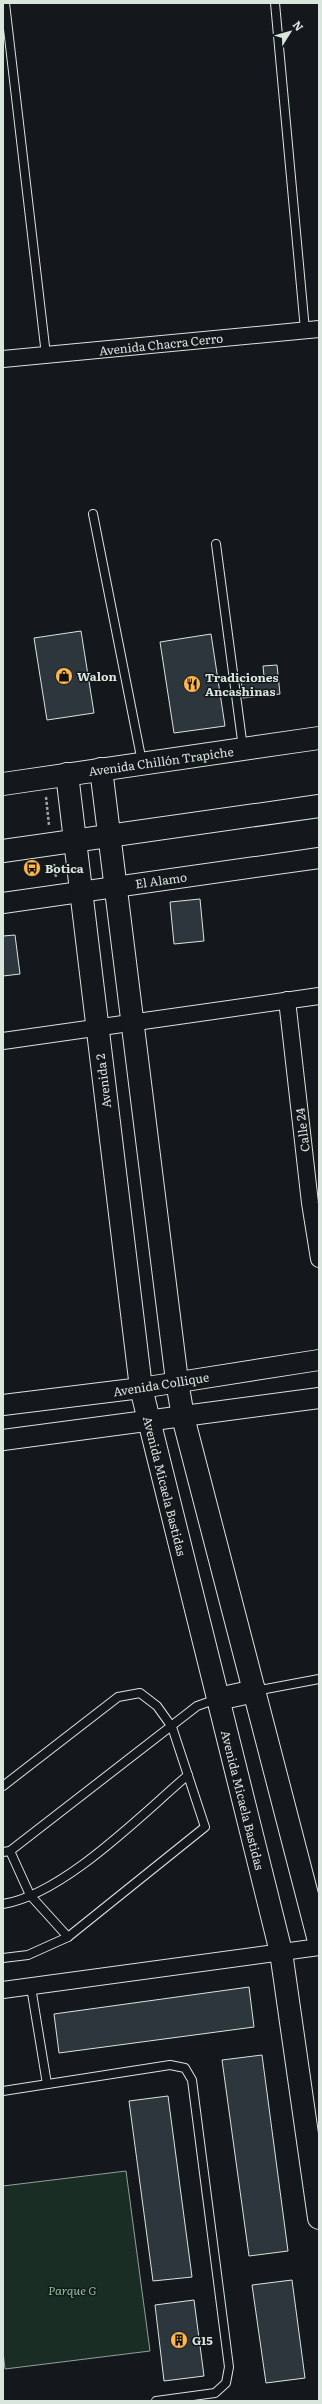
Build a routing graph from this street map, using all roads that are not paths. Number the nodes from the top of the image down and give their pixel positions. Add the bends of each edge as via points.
1 (5, 3) edge
2 (275, 3) edge
3 (312, 330) edge
4 (46, 355) junction
5 (3, 359) edge
6 (94, 514) dead end
7 (216, 544) dead end
8 (319, 738) edge
9 (243, 749) junction
10 (142, 763) junction
11 (101, 769) junction
12 (67, 774) junction
13 (3, 784) edge
14 (319, 806) edge
15 (110, 835) junction
16 (75, 840) junction
17 (3, 851) edge
18 (319, 858) edge
19 (116, 886) junction
20 (81, 892) junction
21 (3, 903) edge
22 (319, 996) edge
23 (287, 1000) junction
24 (132, 1022) junction
25 (97, 1027) junction
26 (3, 1041) edge
27 (314, 1202) edge
28 (319, 1260) edge
29 (319, 1360) edge
30 (177, 1381) junction
31 (141, 1388) junction
32 (319, 1398) edge
33 (3, 1405) edge
34 (183, 1417) junction
35 (148, 1421) junction
36 (3, 1440) edge
37 (207, 1510) junction
38 (174, 1523) junction
39 (319, 1679) edge
40 (255, 1691) junction
41 (218, 1699) junction
42 (172, 1727) junction
43 (188, 1775) junction
44 (3, 1786) edge
45 (6, 1852) edge
46 (30, 1895) junction
47 (3, 1904) edge
48 (68, 1937) junction
49 (319, 1941) edge
50 (319, 1947) edge
51 (280, 1952) junction
52 (3, 1958) edge
53 (31, 1987) junction
54 (3, 1990) edge
55 (47, 2084) junction
56 (3, 2091) edge
57 (319, 2218) edge
58 (156, 2401) edge

1 - 4 lane
2 - 3 lane
3 - 4 street, Avenida Chacra Cerro
4 - 5 street, Avenida Chacra Cerro
6 - 10 lane
7 - 9 lane
8 - 9 main road, Avenida Chillón Trapiche
9 - 10 main road, Avenida Chillón Trapiche
10 - 11 main road, Avenida Chillón Trapiche
11 - 12 main road, Avenida Chillón Trapiche
11 - 15 main road
12 - 13 main road, Avenida Chillón Trapiche
12 - 16 main road, Avenida 2
14 - 15 main road
15 - 16 main road
15 - 19 main road
16 - 17 main road
16 - 20 main road, Avenida 2
18 - 19 street, El Alamo
19 - 20 street, El Alamo
19 - 24 main road
20 - 21 street, El Alamo
20 - 25 main road, Avenida 2
22 - 23 street
23 - 24 street
23 - 27 street, Calle 24
24 - 25 street
24 - 30 main road
25 - 26 street
25 - 31 main road, Avenida 2
27 - 28 street, Calle 24
29 - 30 street, Avenida Collique
30 - 31 street, Avenida Collique
30 - 34 main road
31 - 33 street, Avenida Collique
31 - 35 main road, Avenida Micaela Bastidas
32 - 34 street
34 - 35 street
34 - 37 main road
35 - 36 street
35 - 38 main road, Avenida Micaela Bastidas
37 - 38 main road via 199,1504 190,1503 177,1512
37 - 40 main road
38 - 41 main road, Avenida Micaela Bastidas
39 - 40 lane
40 - 41 main road
40 - 49 main road
41 - 42 lane via 197,1706
41 - 51 main road, Avenida Micaela Bastidas
42 - 43 lane
42 - 44 lane via 157,1706 140,1693 118,1697
42 - 45 lane
43 - 46 lane via 72,1874
43 - 48 lane via 205,1827
45 - 46 lane
46 - 47 lane
46 - 48 lane
48 - 52 lane via 28,1955
50 - 51 street
51 - 53 street
51 - 57 main road, Avenida Micaela Bastidas
53 - 54 street
53 - 55 lane
55 - 56 lane
55 - 58 lane via 170,2065 185,2068 192,2080 229,2367 226,2383 215,2393

